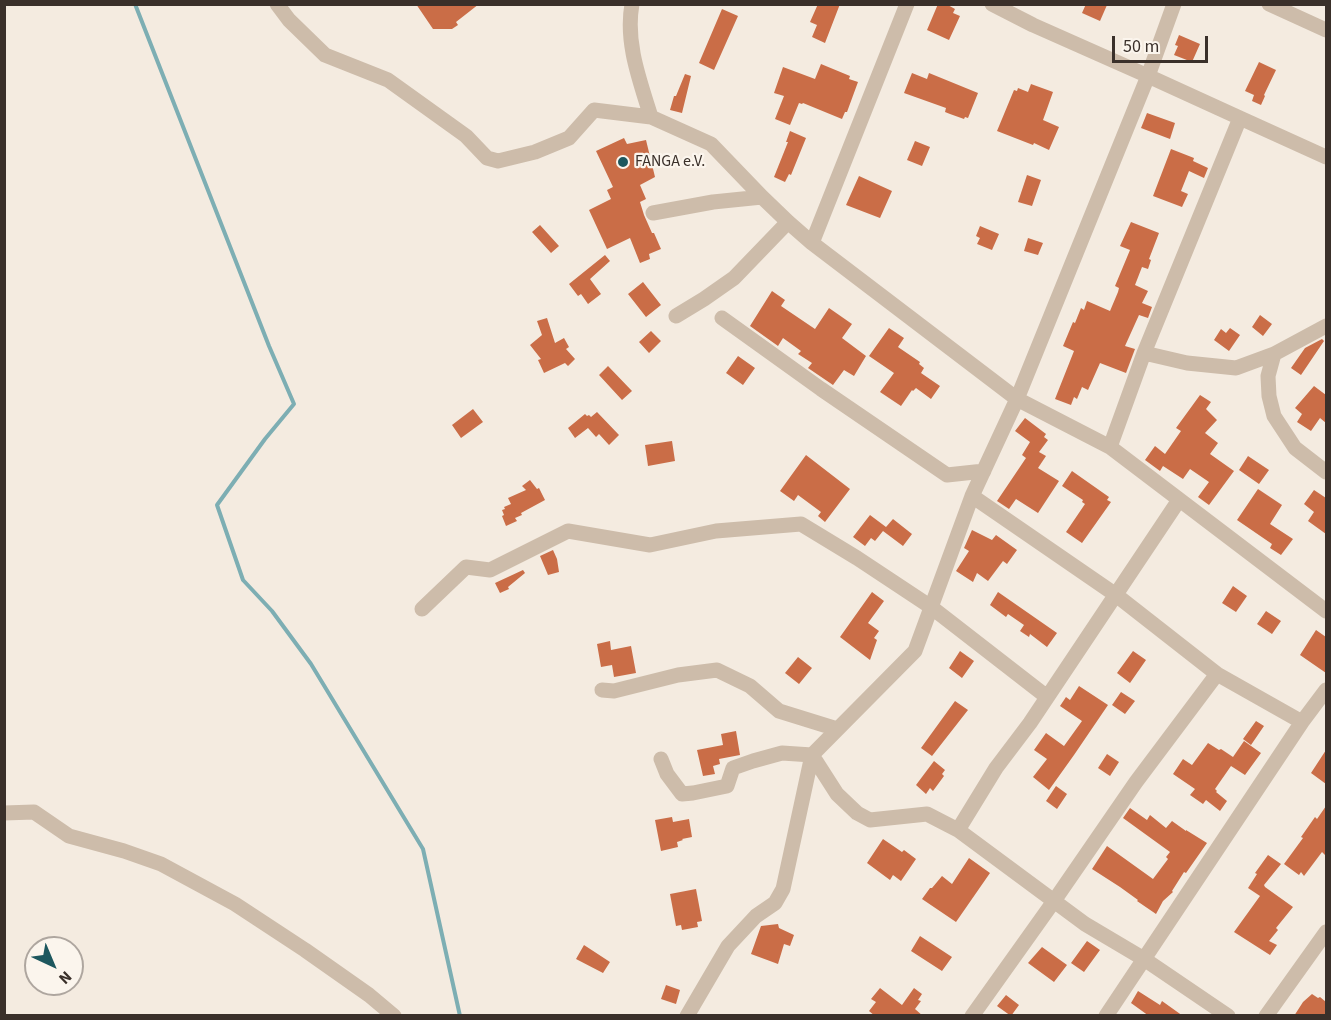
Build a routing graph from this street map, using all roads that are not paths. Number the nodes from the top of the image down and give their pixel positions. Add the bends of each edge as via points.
1 (277, 4) edge
2 (632, 4) edge
3 (907, 4) edge
4 (992, 4) edge
5 (1174, 4) edge
6 (1269, 4) edge
7 (1326, 30) edge
8 (1148, 76) junction
9 (651, 117) junction
10 (1240, 118) junction
11 (1326, 157) edge
12 (762, 197) junction
13 (653, 213) dead end
14 (788, 222) junction
15 (812, 243) junction
16 (676, 316) dead end
17 (722, 318) dead end
18 (1326, 326) edge
19 (1144, 353) junction
20 (1274, 354) junction
21 (1017, 399) junction
22 (1110, 447) junction
23 (984, 471) junction
24 (1326, 472) edge
25 (972, 496) junction
26 (1179, 500) junction
27 (1116, 595) junction
28 (931, 608) junction
29 (422, 609) dead end
30 (1326, 611) edge
31 (1217, 674) junction
32 (602, 690) dead end
33 (1326, 690) edge
34 (1047, 698) junction
35 (1302, 722) junction
36 (837, 729) junction
37 (812, 755) junction
38 (661, 759) dead end
39 (4, 813) edge
40 (958, 830) junction
41 (1054, 901) junction
42 (1326, 932) edge
43 (1144, 959) junction
44 (394, 1016) edge
45 (687, 1016) edge
46 (972, 1016) edge
47 (1106, 1016) edge
48 (1228, 1016) edge
49 (1266, 1016) edge

1 - 9 street via 325,55 388,80 466,136 488,158 498,161 535,152 569,138 594,110
2 - 9 street via 633,55
3 - 15 street
4 - 8 street
5 - 8 street
6 - 7 street
8 - 10 street
8 - 21 street
9 - 12 street via 711,144
10 - 11 street
10 - 19 street
12 - 13 street
12 - 14 street
14 - 15 street
14 - 16 street via 734,278
15 - 21 street
17 - 23 street via 947,475
18 - 20 street
19 - 20 street via 1236,368
19 - 22 street
20 - 24 street via 1268,376 1274,416 1295,448
21 - 22 street
21 - 23 street
22 - 26 street
23 - 25 street
25 - 27 street
25 - 28 street
26 - 27 street
26 - 30 street
27 - 31 street
27 - 34 street
28 - 29 street via 801,524 716,531 650,545 568,531 490,570 466,567
28 - 34 street
28 - 36 street via 915,651
31 - 35 street
31 - 41 street
32 - 36 street via 614,691 717,670 750,686 779,711
33 - 35 street
34 - 40 street via 996,768
35 - 43 street
36 - 37 street
37 - 38 street via 782,753 753,761 733,768 727,786 693,794 682,794
37 - 40 street via 837,794 870,820 927,814
37 - 45 street via 783,889 775,903 756,916 729,946
39 - 44 street via 33,812 69,836 161,864 244,909
40 - 41 street
41 - 43 street via 1084,924
41 - 46 street
42 - 49 street
43 - 47 street
43 - 48 street

